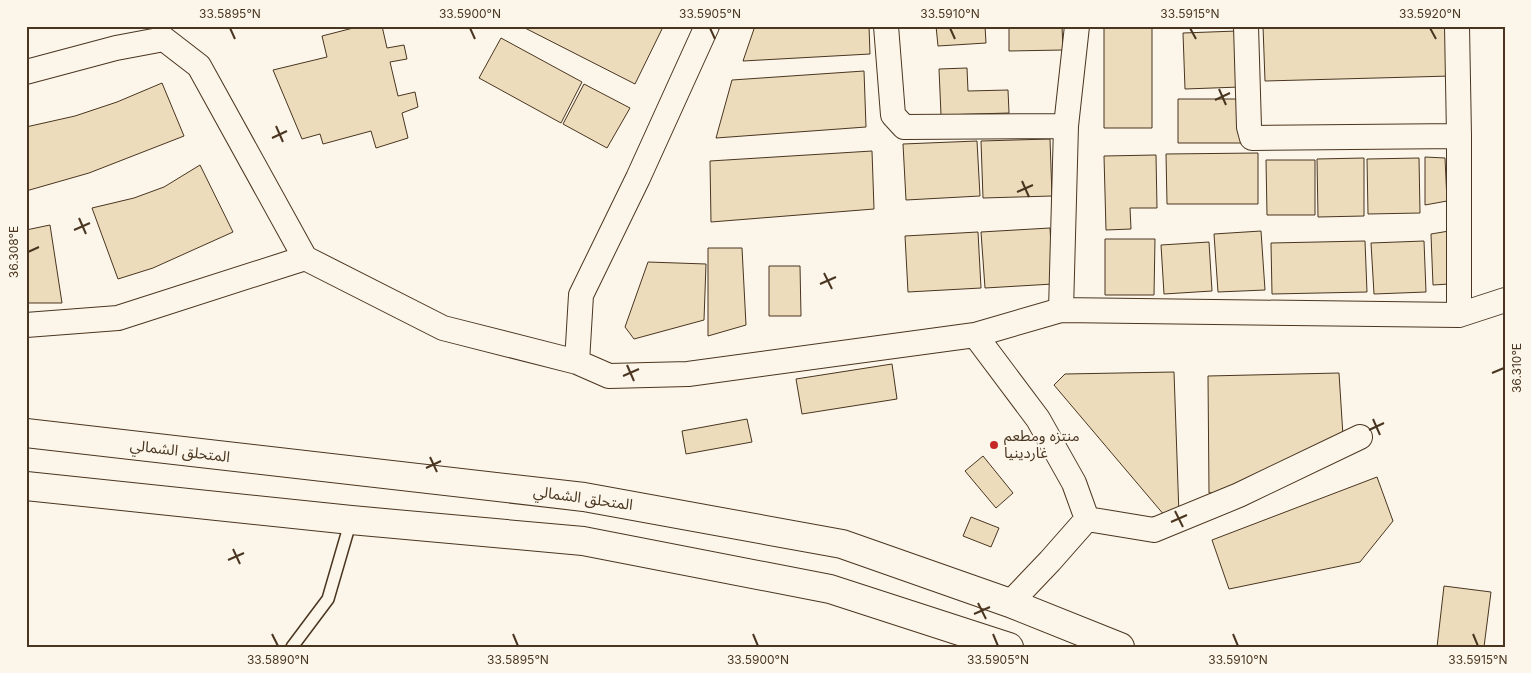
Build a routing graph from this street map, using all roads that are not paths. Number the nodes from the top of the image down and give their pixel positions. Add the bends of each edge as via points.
1 (706, 26) edge
2 (886, 26) edge
3 (1077, 26) edge
4 (1246, 26) edge
5 (1456, 26) edge
6 (26, 72) edge
7 (1066, 126) junction
8 (1459, 136) junction
9 (305, 258) junction
10 (1505, 300) edge
11 (1062, 310) junction
12 (1459, 314) junction
13 (26, 325) edge
14 (975, 335) junction
15 (577, 362) junction
16 (26, 433) edge
17 (1360, 437) dead end
18 (26, 486) edge
19 (1087, 519) junction
20 (351, 520) junction
21 (1010, 603) junction
22 (292, 647) edge
23 (1009, 647) edge
24 (1120, 647) edge

1 - 15 street via 638,178 581,294
2 - 7 street via 893,115 904,127
3 - 7 street
4 - 8 street via 1252,138
5 - 8 street
6 - 9 street via 164,39 199,66
7 - 11 street
8 - 12 street
9 - 13 street via 118,318
9 - 15 street via 443,328
10 - 12 street
11 - 12 street
11 - 14 street
14 - 15 street via 688,374 609,376
14 - 19 street via 1038,419 1074,483
16 - 21 highway, المتحلق الشمالي via 594,498 842,544
17 - 19 street via 1239,495 1154,530
18 - 20 highway
19 - 21 street
20 - 22 lane via 328,599
20 - 23 highway via 592,543 830,589
21 - 24 highway, المتحلق الشمالي

